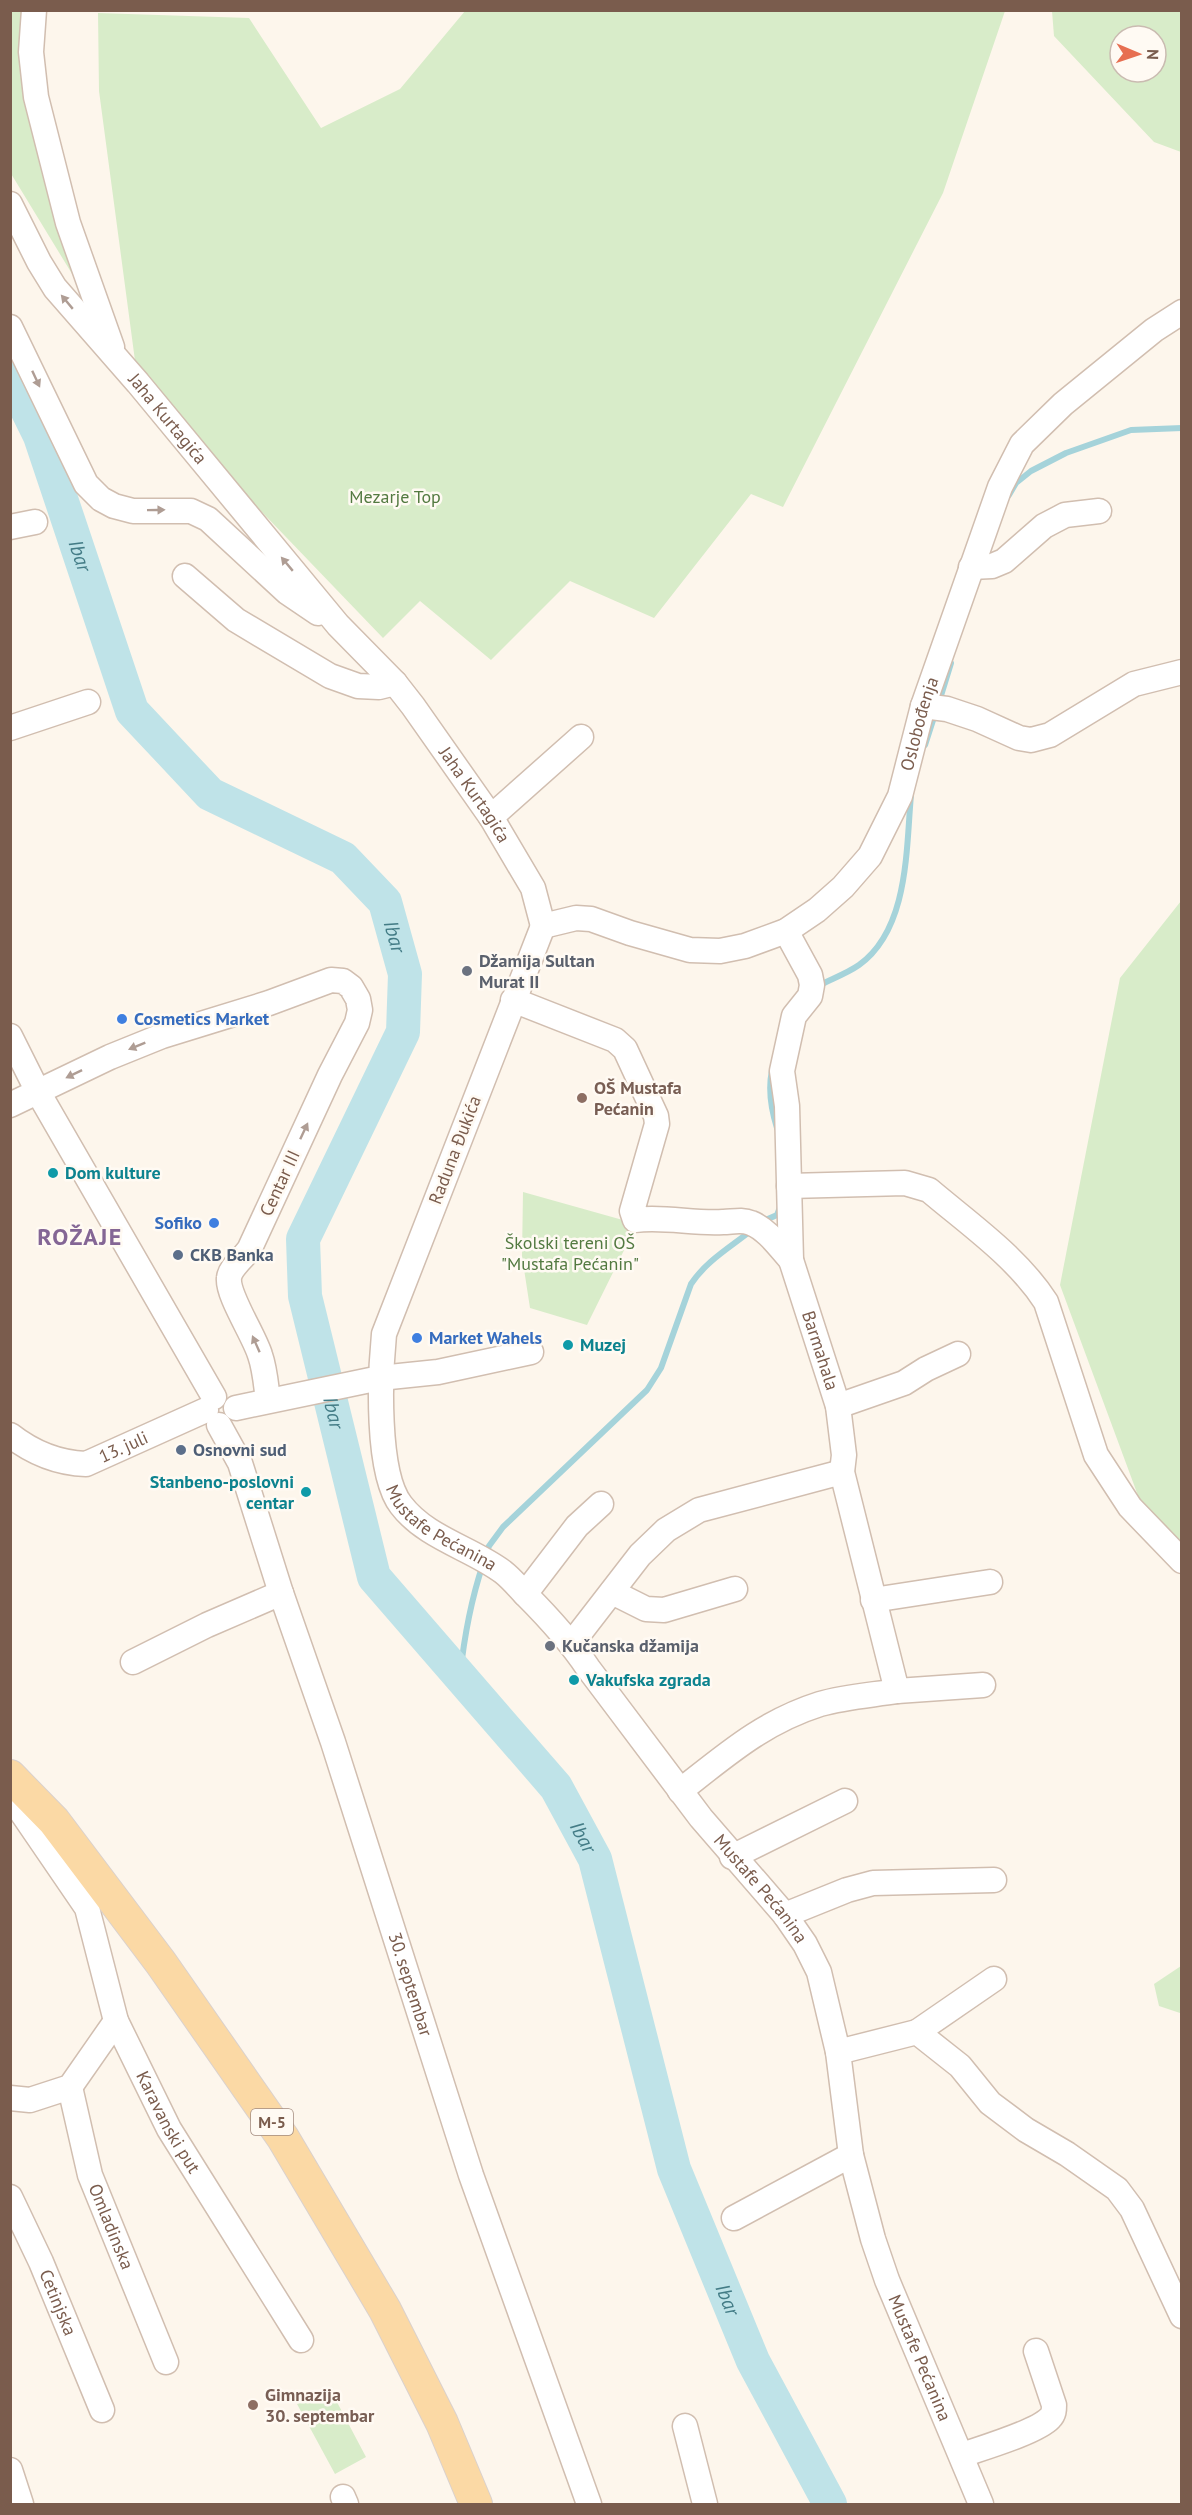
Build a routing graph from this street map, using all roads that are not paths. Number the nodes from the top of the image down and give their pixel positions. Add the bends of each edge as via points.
1 (34, 10) edge
2 (10, 204) edge
3 (1182, 312) edge
4 (10, 327) edge
5 (118, 363) junction
6 (1099, 511) dead end
7 (35, 522) dead end
8 (10, 527) edge
9 (971, 567) junction
10 (185, 576) dead end
11 (338, 624) junction
12 (1182, 672) edge
13 (395, 684) junction
14 (88, 702) dead end
15 (933, 707) junction
16 (10, 728) edge
17 (581, 737) dead end
18 (491, 817) junction
19 (543, 926) junction
20 (786, 931) junction
21 (513, 1000) junction
22 (10, 1036) edge
23 (38, 1092) junction
24 (10, 1105) edge
25 (789, 1186) junction
26 (791, 1260) junction
27 (531, 1352) dead end
28 (958, 1354) dead end
29 (373, 1379) junction
30 (268, 1400) junction
31 (838, 1406) junction
32 (222, 1411) junction
33 (10, 1435) edge
34 (842, 1472) junction
35 (601, 1504) dead end
36 (1182, 1561) edge
37 (990, 1582) dead end
38 (735, 1589) dead end
39 (612, 1592) junction
40 (281, 1593) junction
41 (525, 1594) junction
42 (873, 1600) junction
43 (572, 1643) junction
44 (133, 1662) dead end
45 (983, 1685) dead end
46 (897, 1691) junction
47 (10, 1776) edge
48 (680, 1791) junction
49 (10, 1802) edge
50 (845, 1802) dead end
51 (732, 1857) junction
52 (994, 1880) dead end
53 (785, 1916) junction
54 (994, 1979) dead end
55 (116, 2021) junction
56 (917, 2032) junction
57 (838, 2052) junction
58 (70, 2087) junction
59 (10, 2098) edge
60 (850, 2156) junction
61 (10, 2197) edge
62 (734, 2218) dead end
63 (1182, 2316) edge
64 (301, 2340) dead end
65 (1036, 2351) dead end
66 (166, 2362) dead end
67 (102, 2410) dead end
68 (685, 2426) dead end
69 (962, 2455) junction
70 (10, 2470) edge
71 (21, 2505) edge
72 (476, 2505) edge
73 (589, 2505) edge
74 (705, 2505) edge
75 (981, 2505) edge

1 - 5 street via 31,52 36,97 68,223
5 -> 2 street, Jaha Kurtagića via 55,288
3 - 9 street, Oslobođenja via 1063,404 1022,444 1000,487
4 -> 11 street, Jaha Kurtagića via 86,484 101,499 133,511 191,511 208,519 287,592
11 -> 5 street, Jaha Kurtagića
6 - 9 street via 1065,514 1044,526 1004,561
7 - 8 street
9 - 15 street, Oslobođenja
10 - 13 street via 245,626 330,676 358,686
11 - 13 street, Jaha Kurtagića
12 - 15 street via 1134,684 1050,735 1030,740
13 - 18 street, Jaha Kurtagića
14 - 16 street
15 - 20 street, Oslobođenja via 900,796 870,856 826,902
17 - 18 street
18 - 19 street, Jaha Kurtagića via 533,888
19 - 20 street, Oslobođenja via 576,918 591,919 690,950 720,951
19 - 21 street, Raduna Ðukića
20 - 25 street, Barmahala via 810,975 811,990 794,1016 782,1071
21 - 26 street via 615,1040 625,1049 657,1124 632,1210 635,1220 745,1221 775,1241
21 - 29 street, Raduna Ðukića via 384,1334
22 - 23 street, 30. septembar
23 - 24 street
30 -> 23 street, Centar III via 261,1357 229,1279 231,1270 250,1248 357,1023 360,1010 351,987 343,981 331,980 162,1036
23 - 32 street, 30. septembar
25 - 26 street, Barmahala
25 - 36 street via 919,1186 929,1190 1017,1266 1046,1302 1096,1455 1130,1507
26 - 31 street, Barmahala
27 - 29 street, 13. juli via 438,1372
28 - 31 street via 904,1383
29 - 30 street, 13. juli
29 - 41 street, Mustafe Pećanina via 390,1482 399,1503 418,1524 505,1573
30 - 32 street, 13. juli
31 - 34 street, Barmahala via 844,1455
32 - 33 street, 13. juli via 86,1464 69,1464 32,1452
32 - 40 street, 30. septembar
34 - 39 street via 699,1510 666,1530 640,1555
34 - 42 street, Barmahala
35 - 41 street via 577,1526
37 - 42 street
38 - 39 street via 664,1610 646,1609
39 - 43 street
40 - 44 street
40 - 73 street, 30. septembar via 333,1742 471,2175
41 - 43 street, Mustafe Pećanina
42 - 46 street, Barmahala
43 - 48 street, Mustafe Pećanina
45 - 46 street
46 - 48 street via 822,1703 784,1718 748,1737
47 - 72 main road, M-5 via 54,1821 121,1909 283,2138 385,2310 442,2423
48 - 51 street, Mustafe Pećanina
49 - 55 street, Karavanski put via 20,1810 87,1908
50 - 51 street
51 - 53 street, Mustafe Pećanina
52 - 53 street via 873,1883
53 - 57 street, Mustafe Pećanina via 806,1944 819,1972
54 - 56 street
55 - 58 street
55 - 64 street, Karavanski put via 169,2129
56 - 57 street
56 - 63 street via 960,2066 990,2103 1117,2189 1132,2209
57 - 60 street, Mustafe Pećanina
58 - 59 street via 30,2100
58 - 66 street, Omladinska via 90,2175
60 - 62 street
60 - 69 street, Mustafe Pećanina via 887,2280
61 - 67 street, Cetinjska
65 - 69 street via 1054,2405 1049,2420
68 - 74 street
69 - 75 street, Mustafe Pećanina
70 - 71 street

